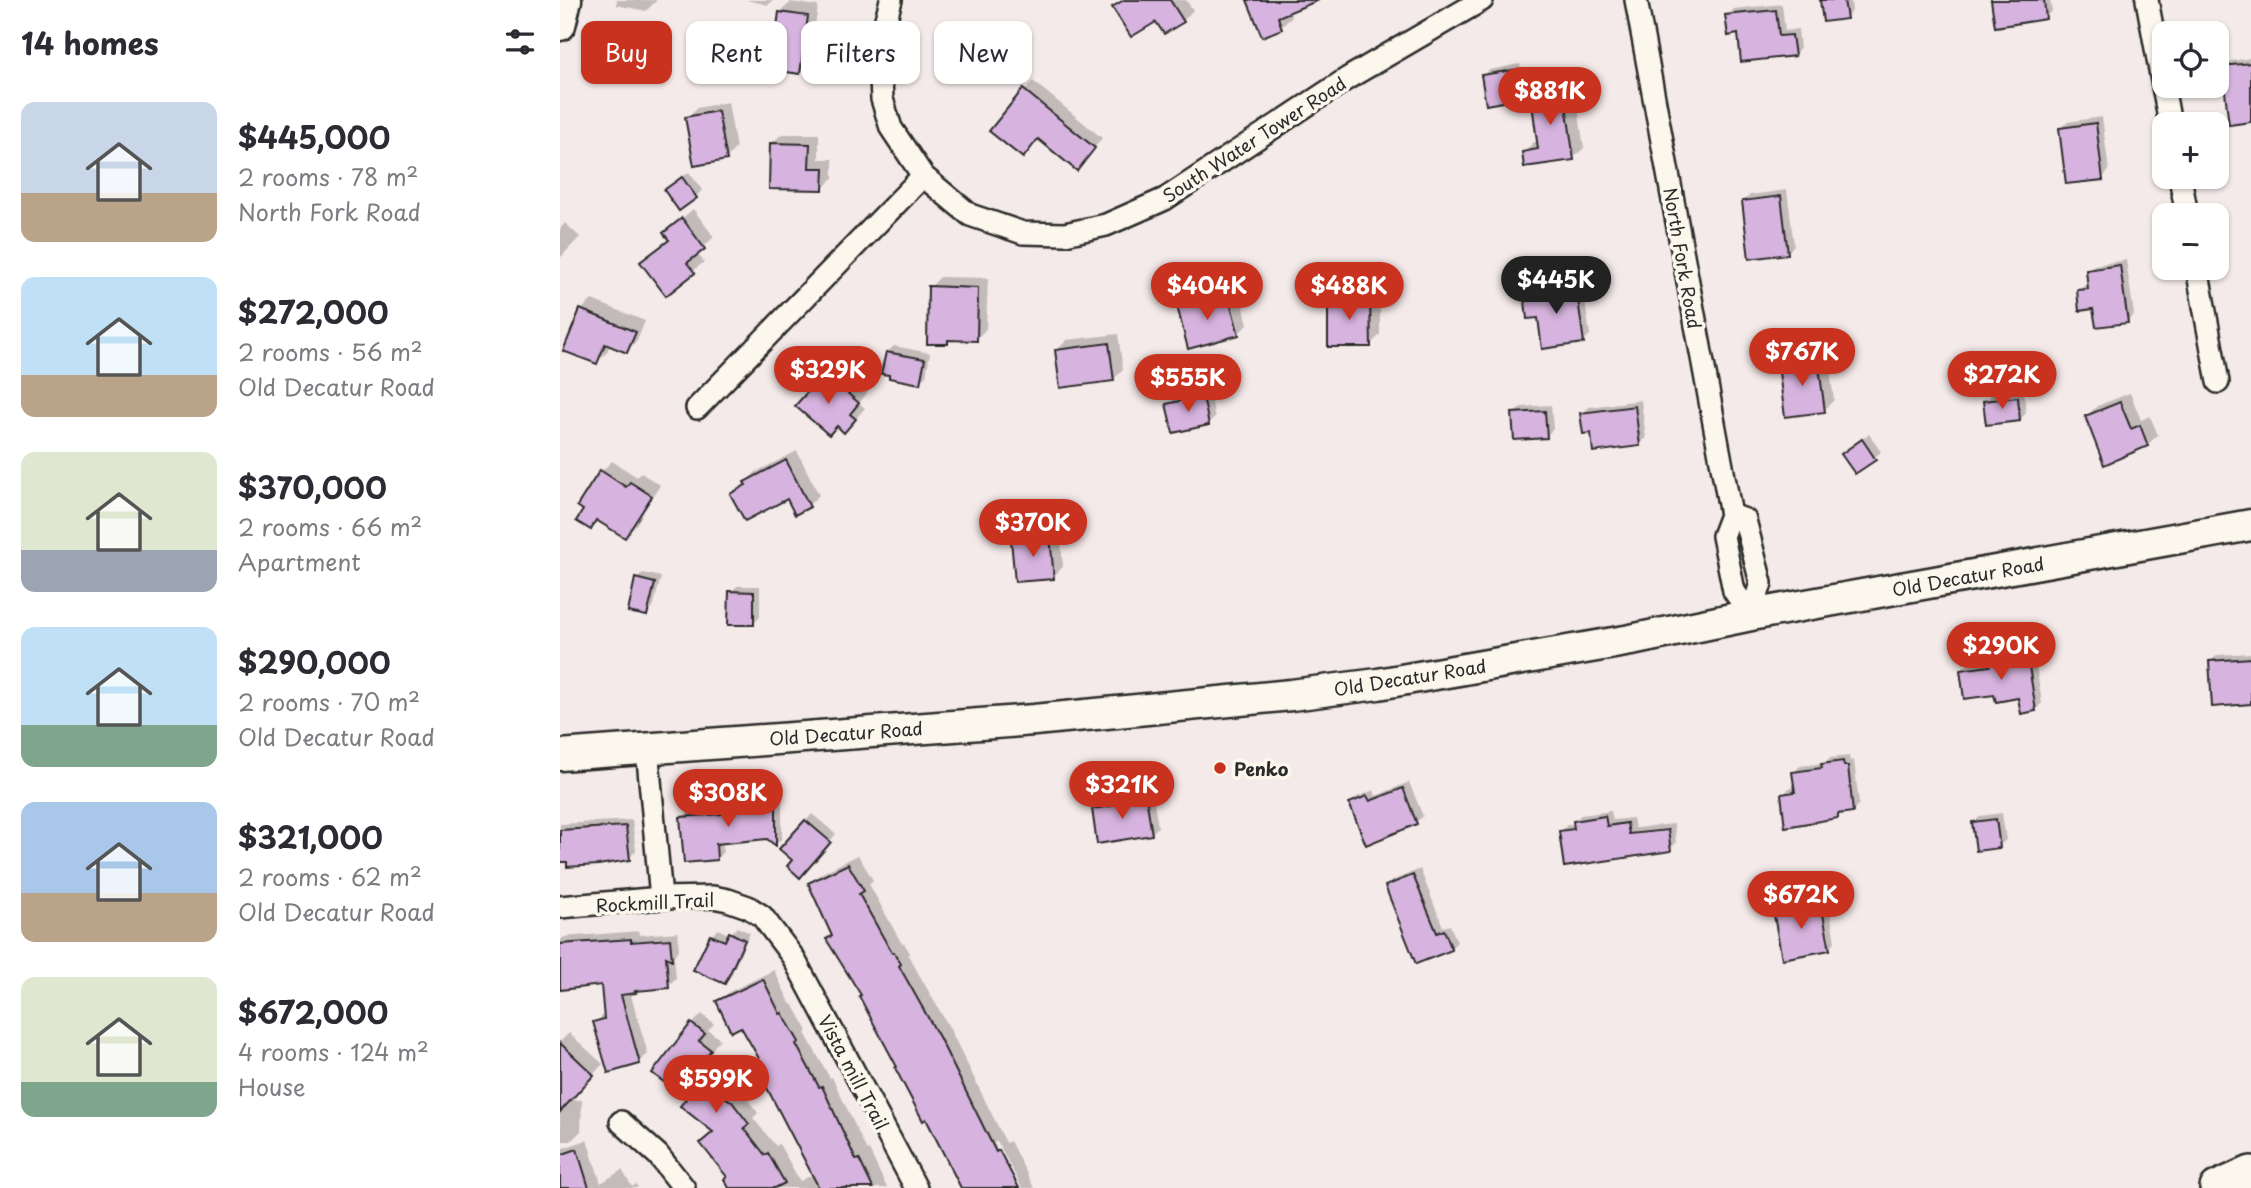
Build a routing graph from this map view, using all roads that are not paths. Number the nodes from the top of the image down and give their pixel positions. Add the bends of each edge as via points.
1 (566, 0) edge
2 (891, 0) edge
3 (1482, 0) edge
4 (1636, 0) edge
5 (2147, 0) edge
6 (560, 25) edge
7 (2168, 112) edge
8 (923, 176) junction
9 (2199, 280) edge
10 (2218, 382) dead end
11 (697, 408) dead end
12 (2251, 525) edge
13 (1751, 615) junction
14 (648, 748) junction
15 (560, 755) edge
16 (661, 898) junction
17 (560, 907) edge
18 (748, 907) joint
19 (621, 1122) dead end
20 (2251, 1173) edge
21 (684, 1188) edge
22 (916, 1188) edge
23 (2217, 1188) edge

1 - 6 street
2 - 8 street, South Water Tower Road via 880,58 882,99 891,128
3 - 8 street, South Water Tower Road via 1348,78 1166,199 1107,225 1065,234 1023,233 970,215
4 - 13 street, North Fork Road via 1731,515 1723,536 1734,591
5 - 7 street
8 - 11 street
9 - 10 street
12 - 13 street, Old Decatur Road
13 - 14 street, Old Decatur Road via 1378,684 1291,695 1034,720
14 - 15 street, Old Decatur Road
14 - 16 street
16 - 17 street, Rockmill Trail
16 - 18 street, Rockmill Trail via 713,897
18 - 22 street, Vista mill Trail via 762,916 793,957
19 - 21 street via 658,1155
20 - 23 main road

